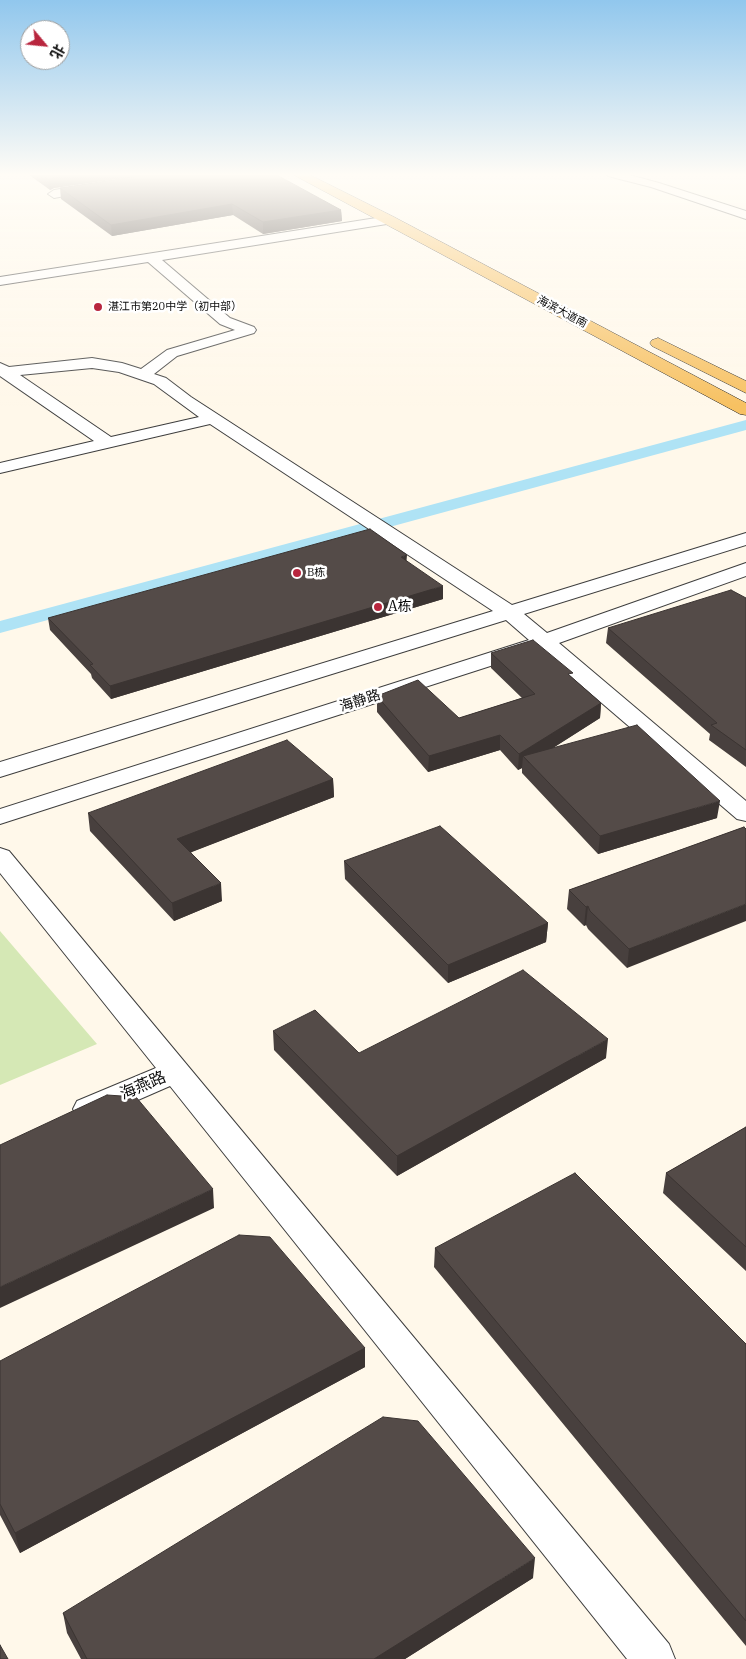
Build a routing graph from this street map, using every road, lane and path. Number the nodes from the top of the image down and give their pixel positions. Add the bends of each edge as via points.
1 (187, 251) edge
2 (447, 251) edge
3 (479, 251) edge
4 (486, 255) dead end
5 (151, 257) junction
6 (0, 281) edge
7 (644, 335) dead end
8 (2, 370) edge
9 (145, 376) junction
10 (739, 379) edge
11 (746, 388) edge
12 (744, 409) edge
13 (214, 418) junction
14 (108, 443) junction
15 (0, 468) edge
16 (746, 539) edge
17 (746, 569) edge
18 (509, 612) junction
19 (543, 642) junction
20 (0, 770) edge
21 (746, 814) edge
22 (0, 817) edge
23 (0, 856) edge
24 (176, 1072) junction
25 (62, 1120) edge
26 (654, 1659) edge

1 - 5 street
2 - 12 main road, 海滨大道南
3 - 4 main road
5 - 6 street
5 - 9 street via 225,321 249,330 172,353
7 - 10 main road
8 - 9 street via 92,362
8 - 14 street
9 - 13 street via 160,380
10 - 11 main road
13 - 14 street
13 - 18 street
14 - 15 street
16 - 18 street
17 - 19 street, 海静路
18 - 19 street
18 - 20 street
19 - 21 street
19 - 22 street, 海静路
23 - 24 street
24 - 25 street, 海燕路
24 - 26 street

